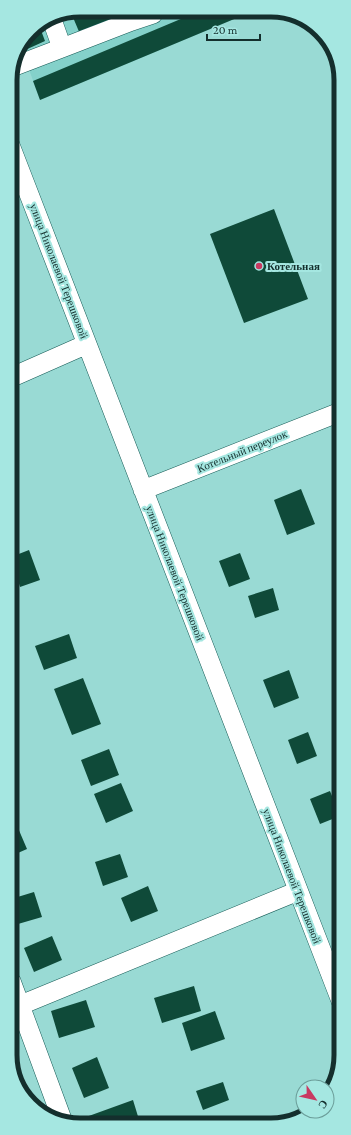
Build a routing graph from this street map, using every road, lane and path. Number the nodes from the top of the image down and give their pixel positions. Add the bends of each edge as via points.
1 (130, 18) edge
2 (53, 23) edge
3 (62, 48) junction
4 (19, 64) edge
5 (17, 164) edge
6 (87, 344) junction
7 (17, 375) edge
8 (334, 414) edge
9 (143, 490) junction
10 (298, 891) junction
11 (334, 983) edge
12 (17, 1007) edge
13 (17, 1009) edge
14 (60, 1114) edge

1 - 3 street
2 - 3 street
3 - 4 street
5 - 6 street, улица Николаевой Терешковой
6 - 7 street
6 - 9 street, улица Николаевой Терешковой
8 - 9 street, Котельный переулок
9 - 10 street, улица Николаевой Терешковой
10 - 11 street, улица Николаевой Терешковой
10 - 12 street
13 - 14 street

